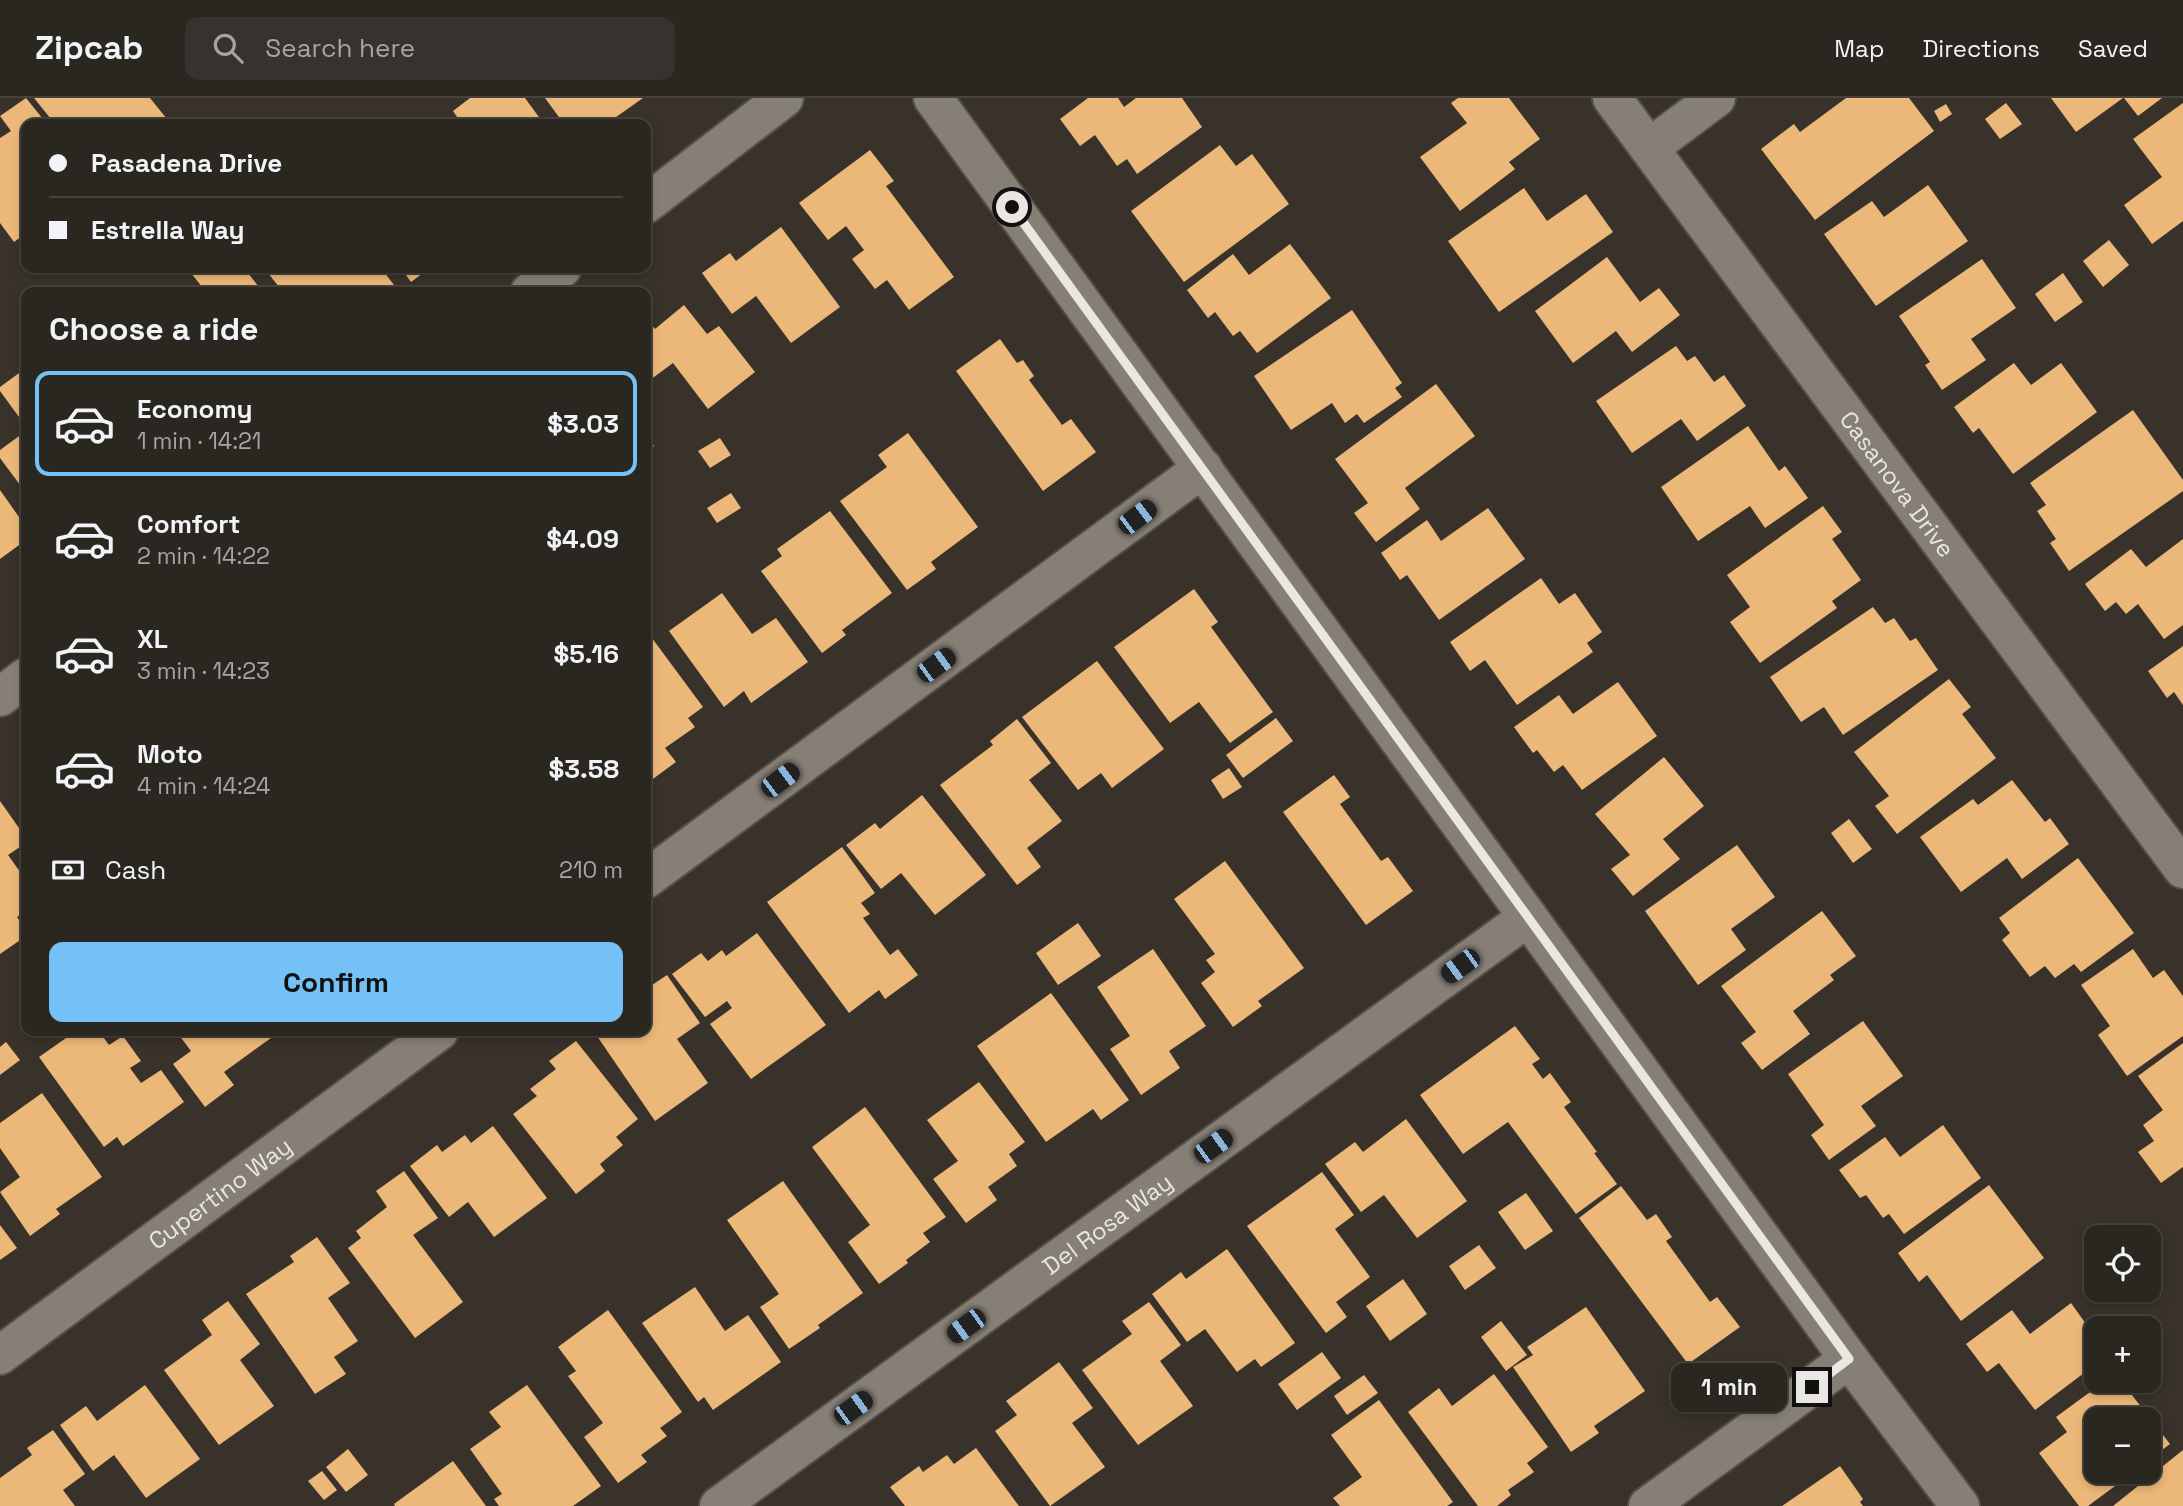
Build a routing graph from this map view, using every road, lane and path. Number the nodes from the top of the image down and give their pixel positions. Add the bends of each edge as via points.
1 (784, 98) edge
2 (933, 98) edge
3 (1612, 98) edge
4 (1716, 98) edge
5 (1649, 148) junction
6 (651, 200) edge
7 (555, 273) edge
8 (537, 287) edge
9 (1203, 468) junction
10 (21, 681) edge
11 (0, 697) edge
12 (2183, 869) edge
13 (651, 874) edge
14 (1528, 917) junction
15 (432, 1036) edge
16 (0, 1354) edge
17 (1849, 1359) junction
18 (719, 1506) edge
19 (1648, 1506) edge
20 (1960, 1506) edge

1 - 6 street
2 - 9 street
3 - 5 street, Casanova Drive
4 - 5 street
5 - 12 street, Casanova Drive
7 - 8 street
9 - 13 street
9 - 14 street
10 - 11 street
14 - 17 street
14 - 18 street, Del Rosa Way
15 - 16 street, Cupertino Way
17 - 19 street
17 - 20 street

